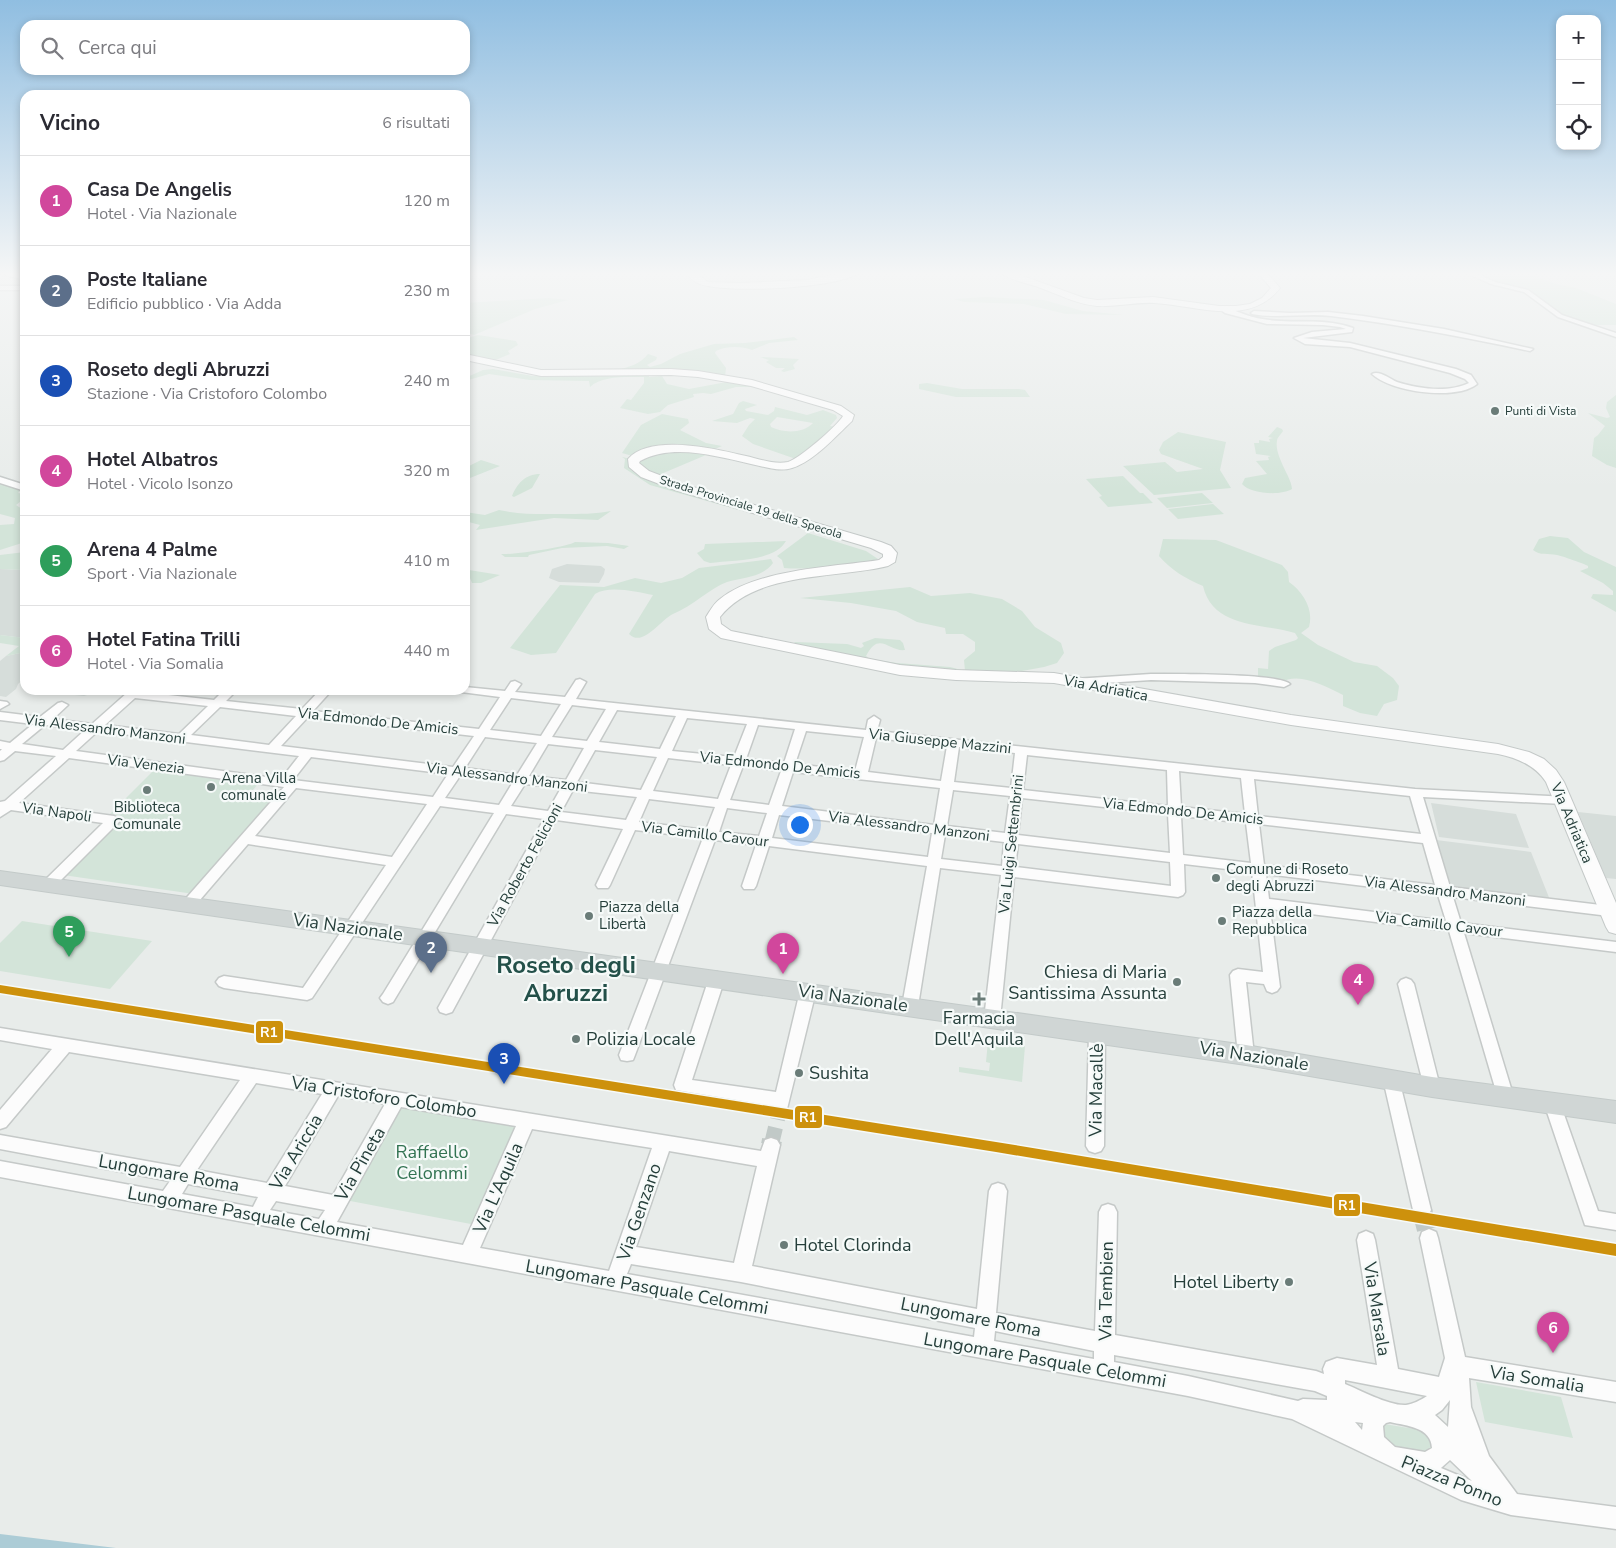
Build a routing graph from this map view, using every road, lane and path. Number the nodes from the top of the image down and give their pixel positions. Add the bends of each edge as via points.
1 (1339, 344) edge
2 (1507, 344) edge
3 (1530, 349) dead end
4 (470, 358) edge
5 (1376, 374) dead end
6 (0, 480) edge
7 (20, 486) edge
8 (878, 546) joint
9 (580, 682) dead end
10 (1074, 682) junction
11 (1284, 684) dead end
12 (512, 689) junction
13 (470, 690) edge
14 (131, 695) edge
15 (142, 695) edge
16 (226, 695) edge
17 (321, 695) edge
18 (568, 701) junction
19 (218, 703) junction
20 (62, 705) dead end
21 (613, 706) junction
22 (1, 709) edge
23 (304, 712) junction
24 (683, 714) junction
25 (874, 720) dead end
26 (43, 721) junction
27 (754, 721) junction
28 (802, 726) junction
29 (95, 727) junction
30 (483, 733) junction
31 (871, 734) junction
32 (182, 738) junction
33 (545, 739) junction
34 (954, 743) junction
35 (592, 744) junction
36 (6, 746) edge
37 (272, 749) junction
38 (1021, 750) junction
39 (665, 752) junction
40 (308, 753) junction
41 (66, 754) junction
42 (0, 757) edge
43 (738, 760) junction
44 (788, 766) junction
45 (1173, 767) junction
46 (456, 771) junction
47 (861, 774) junction
48 (1247, 775) junction
49 (521, 779) junction
50 (289, 783) junction
51 (948, 784) junction
52 (569, 785) junction
53 (1016, 792) junction
54 (1415, 793) junction
55 (646, 794) junction
56 (1563, 800) junction
57 (436, 801) junction
58 (722, 803) junction
59 (3, 808) edge
60 (503, 810) junction
61 (774, 810) junction
62 (1174, 810) junction
63 (552, 816) junction
64 (1252, 819) junction
65 (631, 825) junction
66 (941, 830) junction
67 (711, 835) junction
68 (1011, 838) junction
69 (244, 839) junction
70 (1428, 839) junction
71 (764, 842) junction
72 (1176, 858) junction
73 (394, 862) junction
74 (935, 863) junction
75 (1258, 868) junction
76 (1008, 872) junction
77 (0, 878) edge
78 (48, 885) junction
79 (603, 885) dead end
80 (749, 886) dead end
81 (1444, 891) junction
82 (1262, 903) junction
83 (188, 904) junction
84 (1609, 911) junction
85 (1454, 926) junction
86 (1616, 927) edge
87 (351, 928) junction
88 (425, 938) junction
89 (480, 946) junction
90 (1616, 947) edge
91 (659, 970) junction
92 (717, 978) junction
93 (224, 982) dead end
94 (1406, 984) dead end
95 (808, 991) junction
96 (388, 998) dead end
97 (910, 1006) junction
98 (446, 1008) dead end
99 (992, 1019) junction
100 (0, 1034) edge
101 (1097, 1034) junction
102 (65, 1045) junction
103 (1246, 1054) junction
104 (627, 1055) dead end
105 (252, 1076) junction
106 (1391, 1080) junction
107 (1432, 1087) junction
108 (334, 1089) junction
109 (1506, 1098) junction
110 (397, 1099) junction
111 (1552, 1104) junction
112 (1616, 1112) edge
113 (528, 1121) junction
114 (0, 1122) edge
115 (0, 1142) edge
116 (663, 1143) junction
117 (1095, 1146) dead end
118 (0, 1169) edge
119 (184, 1176) junction
120 (998, 1191) dead end
121 (272, 1192) junction
122 (168, 1200) junction
123 (338, 1204) junction
124 (1422, 1210) tunnel mouth
125 (1108, 1212) dead end
126 (257, 1216) junction
127 (1616, 1222) edge
128 (324, 1228) junction
129 (1429, 1238) tunnel mouth
130 (1366, 1240) dead end
131 (468, 1254) junction
132 (625, 1254) junction
133 (740, 1273) junction
134 (616, 1281) junction
135 (986, 1320) junction
136 (1105, 1343) junction
137 (983, 1348) junction
138 (1456, 1360) junction
139 (1104, 1370) junction
140 (1388, 1378) junction
141 (1335, 1390) junction
142 (1616, 1392) edge
143 (1456, 1400) junction
144 (1293, 1409) junction
145 (1338, 1411) junction
146 (1392, 1413) junction
147 (1351, 1435) junction
148 (1443, 1443) junction
149 (1390, 1456) junction
150 (1511, 1504) junction
151 (1616, 1518) edge

1 - 5 street via 1453,371 1468,377 1473,384 1456,389 1426,390 1385,381
2 - 3 street
4 - 8 main road, Strada Provinciale 19 della Specola via 541,373 671,372 730,379 844,411 849,415 848,419 803,459 790,465 777,466 672,448 649,450 634,459 633,464 645,474 680,487
6 - 7 street
8 - 10 main road, Via Adriatica via 891,554 889,560 770,581 743,589 717,609 713,624 735,638 894,669 956,675 1040,677
9 - 18 street
10 - 11 street via 1151,677
10 - 56 main road, Via Adriatica via 1263,715 1516,753 1536,760 1546,768
12 - 13 street, Via Giuseppe Mazzini
12 - 18 street, Via Giuseppe Mazzini
12 - 30 street
14 - 29 street, Via Edmondo De Amicis
15 - 19 street, Via Edmondo De Amicis
16 - 19 street
17 - 23 street
18 - 21 street, Via Giuseppe Mazzini
18 - 33 street
19 - 23 street, Via Edmondo De Amicis
19 - 32 street
20 - 26 street
21 - 24 street, Via Giuseppe Mazzini
21 - 35 street, Via Roberto Felicioni
22 - 26 street, Via Alessandro Manzoni
23 - 30 street, Via Edmondo De Amicis
23 - 37 street
24 - 27 street, Via Giuseppe Mazzini
24 - 39 street
25 - 31 street
26 - 29 street, Via Alessandro Manzoni
26 - 36 street
27 - 28 street, Via Giuseppe Mazzini
27 - 43 street
28 - 31 street, Via Giuseppe Mazzini
28 - 44 street
29 - 32 street, Via Alessandro Manzoni
29 - 41 street
30 - 33 street, Via Edmondo De Amicis
30 - 46 street
31 - 34 street, Via Giuseppe Mazzini
31 - 47 street
32 - 37 street, Via Alessandro Manzoni
33 - 35 street, Via Edmondo De Amicis
33 - 49 street
34 - 38 street, Via Giuseppe Mazzini
34 - 51 street
35 - 39 street, Via Edmondo De Amicis
35 - 52 street, Via Roberto Felicioni
36 - 41 street, Via Venezia
36 - 42 street
37 - 40 street, Via Alessandro Manzoni
38 - 45 street, Via Giuseppe Mazzini
38 - 53 street, Via Luigi Settembrini
39 - 43 street, Via Edmondo De Amicis
39 - 55 street
40 - 46 street, Via Alessandro Manzoni
40 - 50 street
41 - 50 street, Via Venezia
41 - 59 street
43 - 44 street, Via Edmondo De Amicis
43 - 58 street
44 - 47 street, Via Edmondo De Amicis
44 - 61 street
45 - 48 street, Via Giuseppe Mazzini
45 - 62 street
46 - 49 street, Via Alessandro Manzoni
46 - 57 street
47 - 51 street, Via Edmondo De Amicis
48 - 54 street, Via Giuseppe Mazzini
48 - 64 street
49 - 52 street, Via Alessandro Manzoni
49 - 60 street
50 - 57 street, Via Camillo Cavour
50 - 69 street
51 - 53 street, Via Edmondo De Amicis
51 - 66 street
52 - 55 street, Via Alessandro Manzoni
52 - 63 street, Via Roberto Felicioni
53 - 62 street, Via Edmondo De Amicis
53 - 68 street, Via Luigi Settembrini
54 - 56 street, Via Giuseppe Mazzini
54 - 70 street
55 - 58 street, Via Alessandro Manzoni
55 - 65 street
56 - 84 main road, Via Adriatica
57 - 60 street, Via Camillo Cavour
57 - 73 street
58 - 61 street, Via Alessandro Manzoni
58 - 67 street
59 - 78 street, Via Napoli via 114,820
60 - 63 street, Via Camillo Cavour
60 - 88 street
61 - 66 street, Via Alessandro Manzoni
61 - 71 street
62 - 64 street, Via Edmondo De Amicis
62 - 72 street
63 - 65 street, Via Camillo Cavour
63 - 89 street, Via Roberto Felicioni
64 - 70 street, Via Edmondo De Amicis
64 - 75 street
65 - 67 street, Via Camillo Cavour
65 - 79 street
66 - 68 street, Via Alessandro Manzoni
66 - 74 street
67 - 71 street, Via Camillo Cavour
67 - 91 street
68 - 72 street, Via Alessandro Manzoni
68 - 76 street, Via Luigi Settembrini
69 - 73 street
69 - 83 street
70 - 81 street
71 - 74 street, Via Camillo Cavour
71 - 80 street
72 - 75 street, Via Alessandro Manzoni
72 - 76 street, Via Camillo Cavour via 1178,892
73 - 87 street
74 - 76 street, Via Camillo Cavour
74 - 97 street
75 - 81 street, Via Alessandro Manzoni
75 - 82 street
76 - 99 street, Via Luigi Settembrini
77 - 78 main road, Via Nazionale
78 - 83 main road, Via Nazionale
81 - 84 street, Via Alessandro Manzoni
81 - 85 street
82 - 85 street, Via Camillo Cavour
82 - 103 street via 1272,983 1238,975
83 - 87 main road, Via Nazionale
84 - 86 main road, Via Adriatica
85 - 90 street, Via Camillo Cavour
85 - 109 street
87 - 88 main road, Via Nazionale
87 - 93 street via 306,994
88 - 89 main road, Via Nazionale
88 - 96 street
89 - 91 main road, Via Nazionale
89 - 98 street, Via Roberto Felicioni
91 - 92 main road, Via Nazionale
91 - 104 street
92 - 95 main road, Via Nazionale
92 - 95 street via 682,1086 781,1102
94 - 107 street
95 - 97 main road, Via Nazionale
97 - 99 main road, Via Nazionale
99 - 101 main road, Via Nazionale
100 - 102 street, Via Cristoforo Colombo
101 - 103 main road, Via Nazionale
101 - 117 street, Via Macallè
102 - 105 street, Via Cristoforo Colombo
102 - 114 street
103 - 106 main road, Via Nazionale
105 - 108 street, Via Cristoforo Colombo
105 - 119 street
106 - 107 main road, Via Nazionale
106 - 124 street
107 - 109 main road, Via Nazionale
108 - 110 street, Via Cristoforo Colombo
108 - 121 street, Via Ariccia
109 - 111 main road, Via Nazionale
110 - 113 street, Via Cristoforo Colombo
110 - 123 street, Via Pineta
111 - 112 main road, Via Nazionale
111 - 127 street via 1592,1218
113 - 116 street, Via Cristoforo Colombo
113 - 131 street, Via L'Aquila
115 - 119 street, Lungomare Roma
116 - 132 street, Via Genzano
116 - 133 street, Via Cristoforo Colombo via 770,1152
118 - 122 street, Lungomare Pasquale Celommi
119 - 121 street, Lungomare Roma
119 - 122 street
120 - 135 street
121 - 123 street, Lungomare Roma
121 - 126 street, Via Ariccia
122 - 126 street, Lungomare Pasquale Celommi
123 - 128 street, Via Pineta
125 - 136 street, Via Tembien
126 - 128 street, Lungomare Pasquale Celommi
128 - 131 street, Lungomare Pasquale Celommi
129 - 138 street
130 - 140 street, Via Marsala
131 - 134 street, Lungomare Pasquale Celommi
132 - 133 street, Lungomare Roma
132 - 134 street, Via Genzano
133 - 135 street, Lungomare Roma
134 - 137 street, Lungomare Pasquale Celommi
135 - 136 street, Lungomare Roma
135 - 137 street
136 - 139 street, Via Tembien
136 - 141 street, Lungomare Roma via 1316,1380
137 - 139 street, Lungomare Pasquale Celommi
138 - 142 street, Via Somalia
138 - 143 street, Piazza Ponno
139 - 144 street, Lungomare Pasquale Celommi
140 - 141 street via 1337,1368 1332,1372
140 - 143 street
141 - 145 street
141 - 146 street, Piazza Ponno
143 - 146 street, Piazza Ponno via 1436,1402 1427,1409
143 - 148 street, Piazza Ponno via 1456,1433
143 - 150 street, Piazza Ponno via 1481,1463
144 - 145 street, Piazza Ponno
144 - 147 street, Piazza Ponno
145 - 146 street, Piazza Ponno
145 - 147 street
146 - 148 street, Piazza Ponno via 1423,1419
146 - 149 street, Piazza Ponno via 1373,1423 1372,1433 1377,1445
147 - 149 street, Piazza Ponno
148 - 149 street, Piazza Ponno via 1435,1461 1425,1463
148 - 150 street, Piazza Ponno
149 - 150 street, Piazza Ponno via 1461,1489
150 - 151 street

